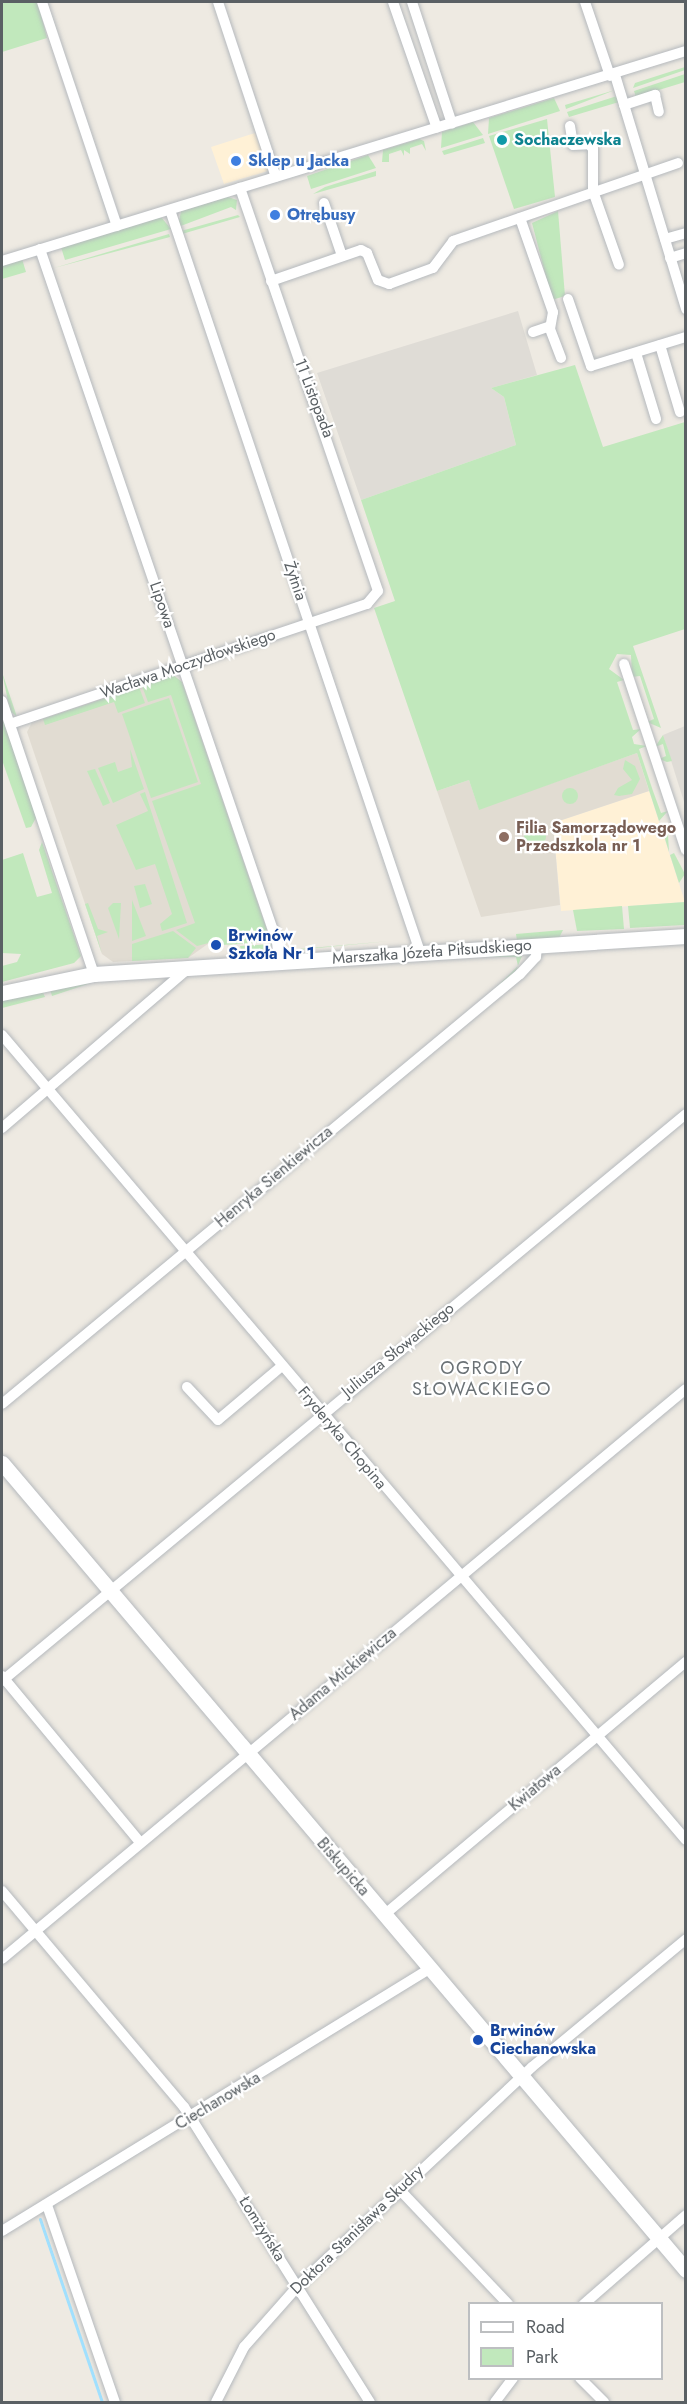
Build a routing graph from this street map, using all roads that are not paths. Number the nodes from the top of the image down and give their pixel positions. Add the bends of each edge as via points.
1 (42, 2) edge
2 (218, 2) edge
3 (393, 2) edge
4 (412, 2) edge
5 (585, 2) edge
6 (686, 51) edge
7 (613, 76) junction
8 (624, 105) junction
9 (659, 112) dead end
10 (452, 124) junction
11 (570, 126) dead end
12 (437, 129) junction
13 (678, 163) dead end
14 (645, 173) junction
15 (276, 177) junction
16 (240, 188) junction
17 (593, 191) junction
18 (324, 203) dead end
19 (170, 210) junction
20 (520, 218) junction
21 (117, 226) junction
22 (686, 233) edge
23 (664, 239) junction
24 (40, 249) junction
25 (686, 253) edge
26 (342, 256) junction
27 (670, 258) junction
28 (2, 261) edge
29 (618, 265) dead end
30 (271, 281) junction
31 (568, 299) dead end
32 (686, 309) edge
33 (550, 326) junction
34 (533, 332) dead end
35 (686, 337) edge
36 (660, 345) junction
37 (636, 353) junction
38 (561, 358) dead end
39 (680, 412) dead end
40 (656, 419) dead end
41 (367, 604) joint
42 (309, 623) junction
43 (624, 664) dead end
44 (183, 666) junction
45 (2, 701) edge
46 (10, 724) junction
47 (686, 850) edge
48 (686, 936) edge
49 (537, 945) junction
50 (420, 952) junction
51 (279, 962) junction
52 (190, 968) junction
53 (94, 974) junction
54 (2, 993) edge
55 (2, 1035) edge
56 (48, 1090) junction
57 (686, 1113) edge
58 (2, 1128) edge
59 (184, 1252) junction
60 (282, 1366) junction
61 (187, 1387) dead end
62 (686, 1389) edge
63 (2, 1404) edge
64 (322, 1413) junction
65 (2, 1463) edge
66 (460, 1576) junction
67 (108, 1590) junction
68 (686, 1662) edge
69 (2, 1678) edge
70 (597, 1736) junction
71 (246, 1754) junction
72 (686, 1840) edge
73 (141, 1842) junction
74 (2, 1891) edge
75 (384, 1915) junction
76 (35, 1930) junction
77 (686, 1940) edge
78 (2, 1959) edge
79 (431, 1968) junction
80 (521, 2077) junction
81 (191, 2118) junction
82 (399, 2189) junction
83 (47, 2205) junction
84 (686, 2215) edge
85 (2, 2231) edge
86 (660, 2238) junction
87 (686, 2270) edge
88 (298, 2286) junction
89 (506, 2302) edge
90 (586, 2302) edge
91 (512, 2380) edge
92 (581, 2380) edge
93 (115, 2403) edge
94 (216, 2403) edge
95 (370, 2403) edge
96 (495, 2403) edge
97 (604, 2403) edge

1 - 21 street
2 - 15 street
3 - 12 street
4 - 10 street
5 - 7 street
6 - 7 street
7 - 8 street
7 - 10 street
8 - 9 street via 655,95
8 - 14 street
10 - 12 street
11 - 17 street via 573,145 593,144
12 - 15 street
13 - 14 street
14 - 17 street
14 - 23 street
15 - 16 street
16 - 19 street
16 - 30 street, 11 Listopada
17 - 20 street
17 - 29 street
18 - 26 street
19 - 21 street
19 - 42 street, Żytnia
20 - 26 street via 453,241 434,268 389,284 378,280 366,252
20 - 33 street via 553,312
21 - 24 street
22 - 23 street
23 - 27 street
24 - 28 street
24 - 44 street, Lipowa
25 - 27 street
26 - 30 street
27 - 32 street
30 - 41 street, 11 Listopada via 378,581
31 - 37 street via 591,366
33 - 34 street
33 - 38 street
35 - 36 street
36 - 37 street
36 - 39 street
37 - 40 street
41 - 42 street, Wacława Moczydłowskiego
42 - 44 street, Wacława Moczydłowskiego
42 - 50 street, Żytnia
43 - 47 street
44 - 46 street, Wacława Moczydłowskiego
44 - 51 street, Lipowa
45 - 46 street
46 - 53 street
48 - 49 main road, Marszałka Józefa Piłsudskiego
49 - 50 main road, Marszałka Józefa Piłsudskiego
49 - 59 street, Henryka Sienkiewicza via 536,957 520,974
50 - 51 main road, Marszałka Józefa Piłsudskiego
51 - 52 main road, Marszałka Józefa Piłsudskiego
52 - 53 main road, Marszałka Józefa Piłsudskiego
52 - 56 street
53 - 54 main road, Marszałka Józefa Piłsudskiego
55 - 56 street, Fryderyka Chopina
56 - 58 street
56 - 59 street, Fryderyka Chopina
57 - 64 street, Juliusza Słowackiego
59 - 60 street, Fryderyka Chopina
59 - 63 street, Henryka Sienkiewicza
60 - 61 street via 218,1420
60 - 64 street, Fryderyka Chopina
62 - 66 street, Adama Mickiewicza
64 - 66 street, Fryderyka Chopina
64 - 67 street, Juliusza Słowackiego
65 - 67 main road, Biskupicka
66 - 70 street, Fryderyka Chopina
66 - 71 street, Adama Mickiewicza
67 - 69 street, Juliusza Słowackiego
67 - 71 main road, Biskupicka
68 - 70 street, Kwiatowa
69 - 73 street
70 - 72 street, Fryderyka Chopina
70 - 75 street, Kwiatowa
71 - 73 street, Adama Mickiewicza
71 - 75 main road, Biskupicka
73 - 76 street, Adama Mickiewicza
74 - 76 street, Łomżyńska
75 - 79 main road, Biskupicka
76 - 78 street, Adama Mickiewicza
76 - 81 street, Łomżyńska
77 - 80 street, Doktora Stanisława Skudry
79 - 80 main road, Biskupicka
79 - 81 street, Ciechanowska
80 - 82 street, Doktora Stanisława Skudry
80 - 86 main road, Biskupicka
81 - 83 street, Ciechanowska
81 - 88 street, Łomżyńska
82 - 88 street, Doktora Stanisława Skudry
82 - 89 street
83 - 85 street, Ciechanowska
83 - 93 street
84 - 86 street
86 - 87 main road, Biskupicka
86 - 90 street
88 - 94 street, Doktora Stanisława Skudry via 244,2347
88 - 95 street, Łomżyńska
91 - 96 street
92 - 97 street

